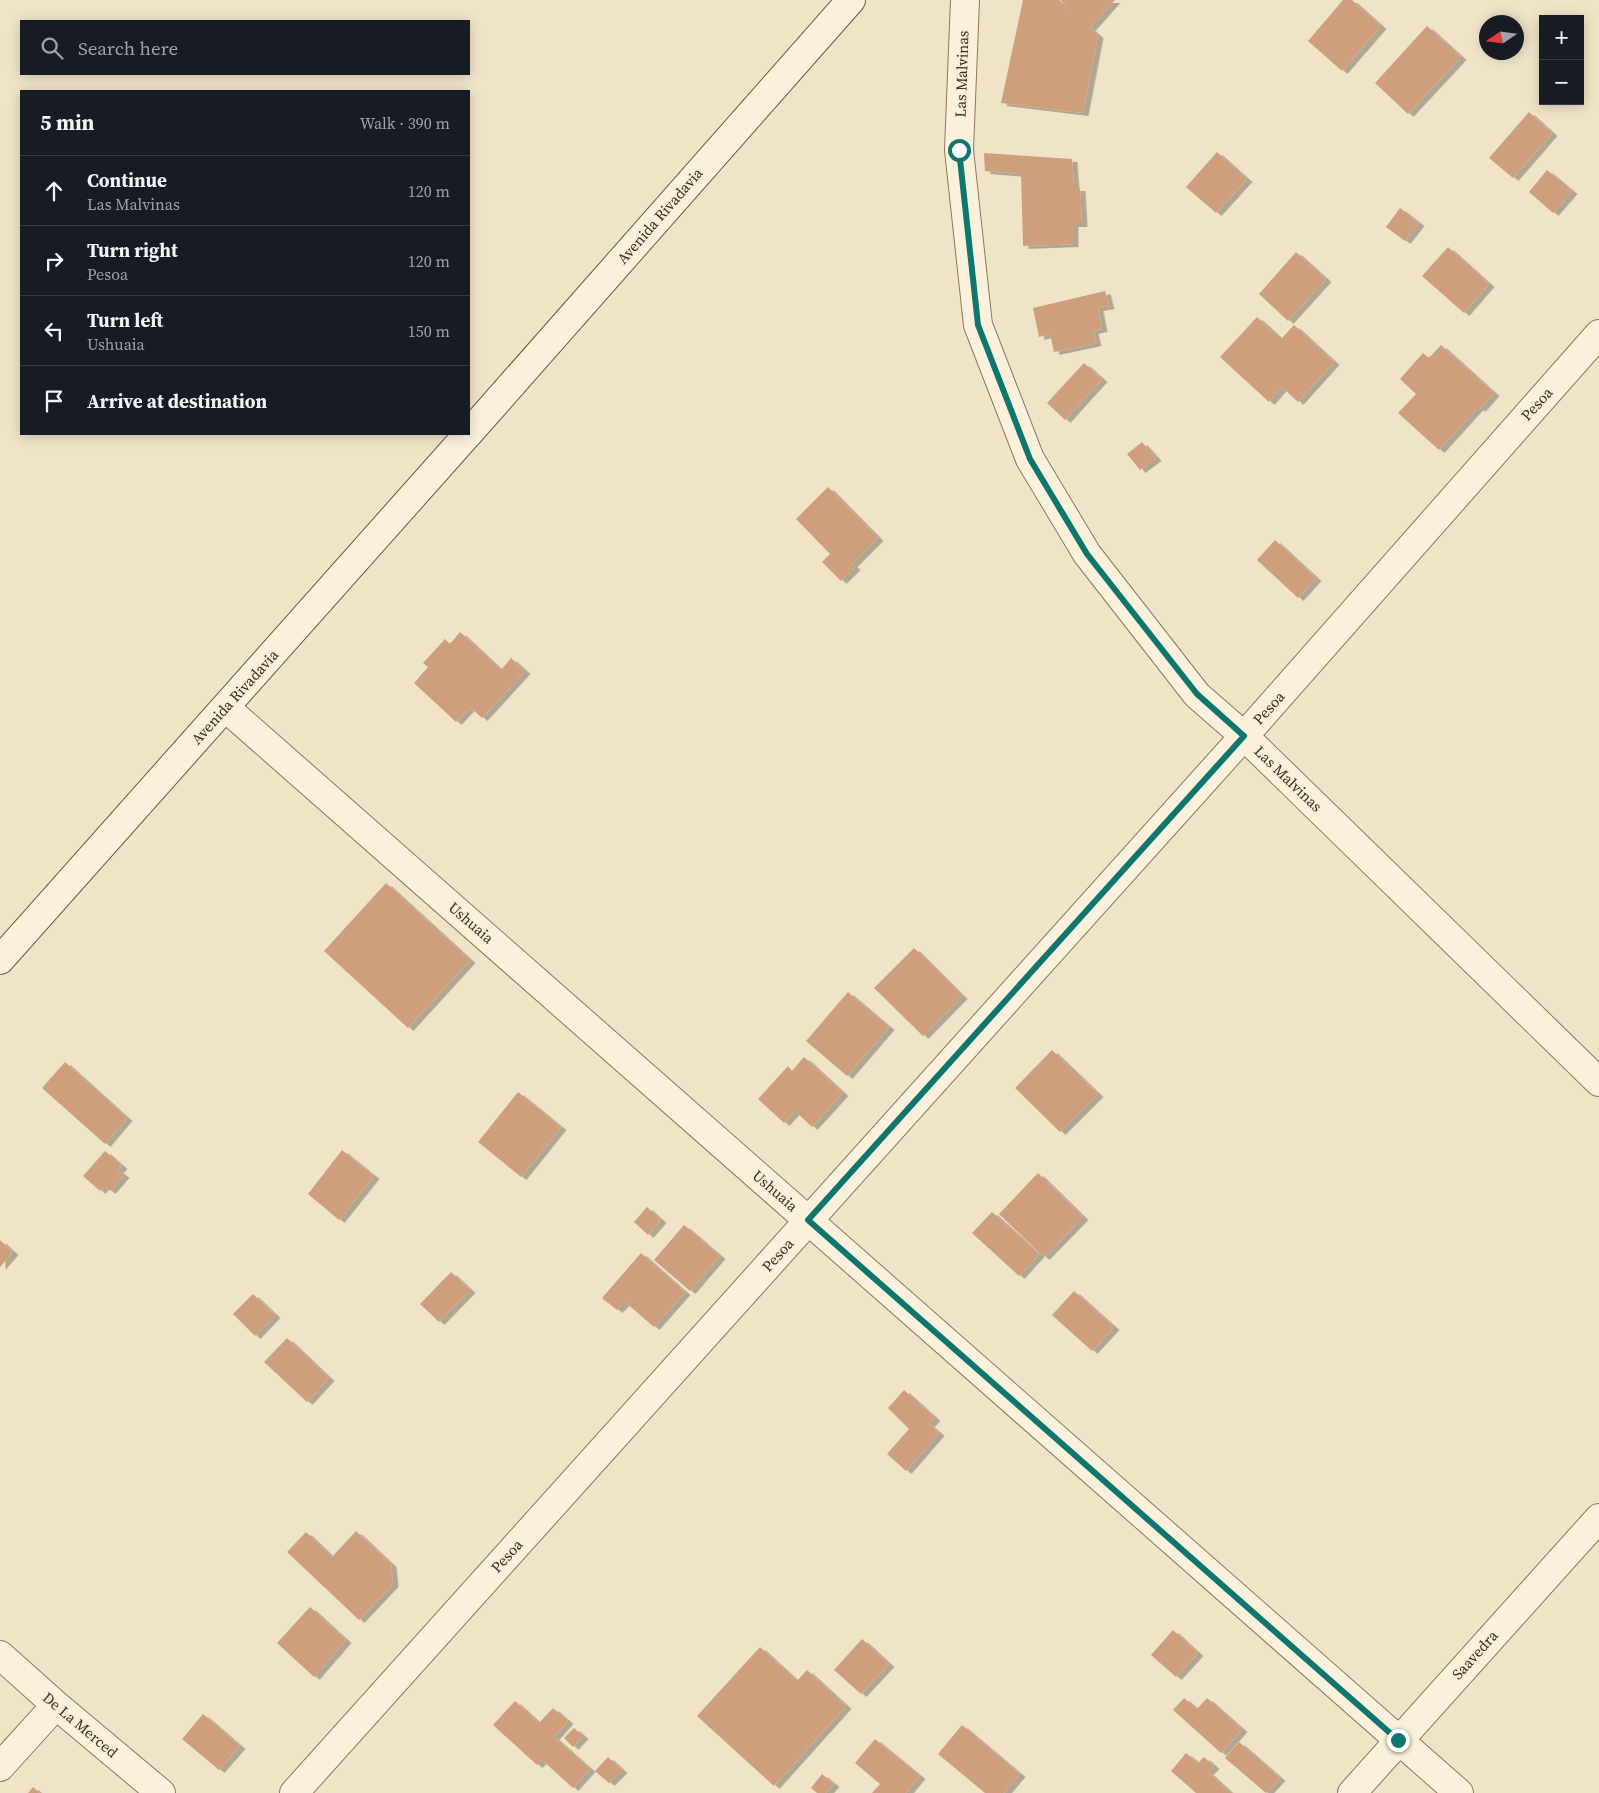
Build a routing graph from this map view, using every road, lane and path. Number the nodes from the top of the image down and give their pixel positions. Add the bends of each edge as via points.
1 (852, 0) edge
2 (965, 0) edge
3 (1599, 334) edge
4 (470, 431) edge
5 (466, 435) edge
6 (226, 708) junction
7 (1244, 736) junction
8 (0, 960) edge
9 (1599, 1082) edge
10 (808, 1220) junction
11 (1599, 1518) edge
12 (0, 1655) edge
13 (56, 1705) junction
14 (1398, 1740) junction
15 (0, 1767) edge
16 (161, 1793) edge
17 (294, 1793) edge
18 (1352, 1793) edge
19 (1459, 1793) edge

1 - 4 street, Avenida Rivadavia
2 - 7 street, Las Malvinas via 959,150 978,325 1030,459 1087,554 1197,694
3 - 7 street, Pesoa
5 - 6 street, Avenida Rivadavia
6 - 8 street, Avenida Rivadavia
6 - 10 street, Ushuaia
7 - 9 street, Las Malvinas
7 - 10 street, Pesoa
10 - 14 street, Ushuaia
10 - 17 street, Pesoa
11 - 14 street, Saavedra
12 - 13 street, De La Merced
13 - 15 street
13 - 16 street, De La Merced
14 - 18 street, Saavedra
14 - 19 street, Ushuaia

